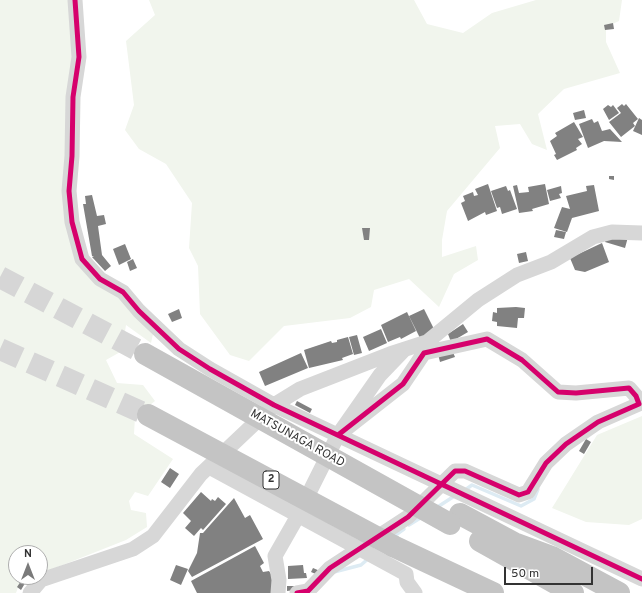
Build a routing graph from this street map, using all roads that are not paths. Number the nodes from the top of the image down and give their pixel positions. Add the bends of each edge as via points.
1 (76, 0) edge
2 (642, 233) edge
3 (403, 351) junction
4 (145, 354) tunnel mouth
5 (274, 405) junction
6 (148, 415) tunnel mouth
7 (338, 435) junction
8 (209, 467) junction
9 (440, 484) junction
10 (297, 516) junction
11 (455, 519) junction
12 (373, 552) junction
13 (419, 562) junction
14 (642, 579) edge
15 (30, 593) edge
16 (278, 593) edge
17 (297, 593) edge
18 (415, 593) edge
19 (463, 593) edge
20 (493, 593) edge
21 (573, 593) edge
22 (619, 593) edge

1 - 5 street via 79,57 73,97 69,191 72,222 82,259 100,279 122,292 179,349
2 - 3 street via 612,232 593,237 551,262 517,275 478,300 426,342
3 - 5 street via 300,389
3 - 7 street via 380,375
4 - 11 highway, MATSUNAGA ROAD, bridge via 283,431
5 - 7 street
5 - 8 street
6 - 12 highway, 2, bridge
7 - 9 street
7 - 9 street via 403,384 424,353 487,338 522,360 558,392 576,393 629,388 636,396 639,404 598,422 566,444 546,463 528,492 519,495 465,471 455,471
7 - 10 street
8 - 10 street
8 - 15 street via 153,536 133,549 41,580
9 - 12 street via 434,493
9 - 14 street
10 - 12 street
10 - 16 street via 275,556 279,580
11 - 21 highway
11 - 22 highway via 552,557
12 - 13 highway, 2
12 - 17 street via 330,568 308,591
12 - 18 street via 406,574 407,582
13 - 19 highway, 2
13 - 20 highway, 2

